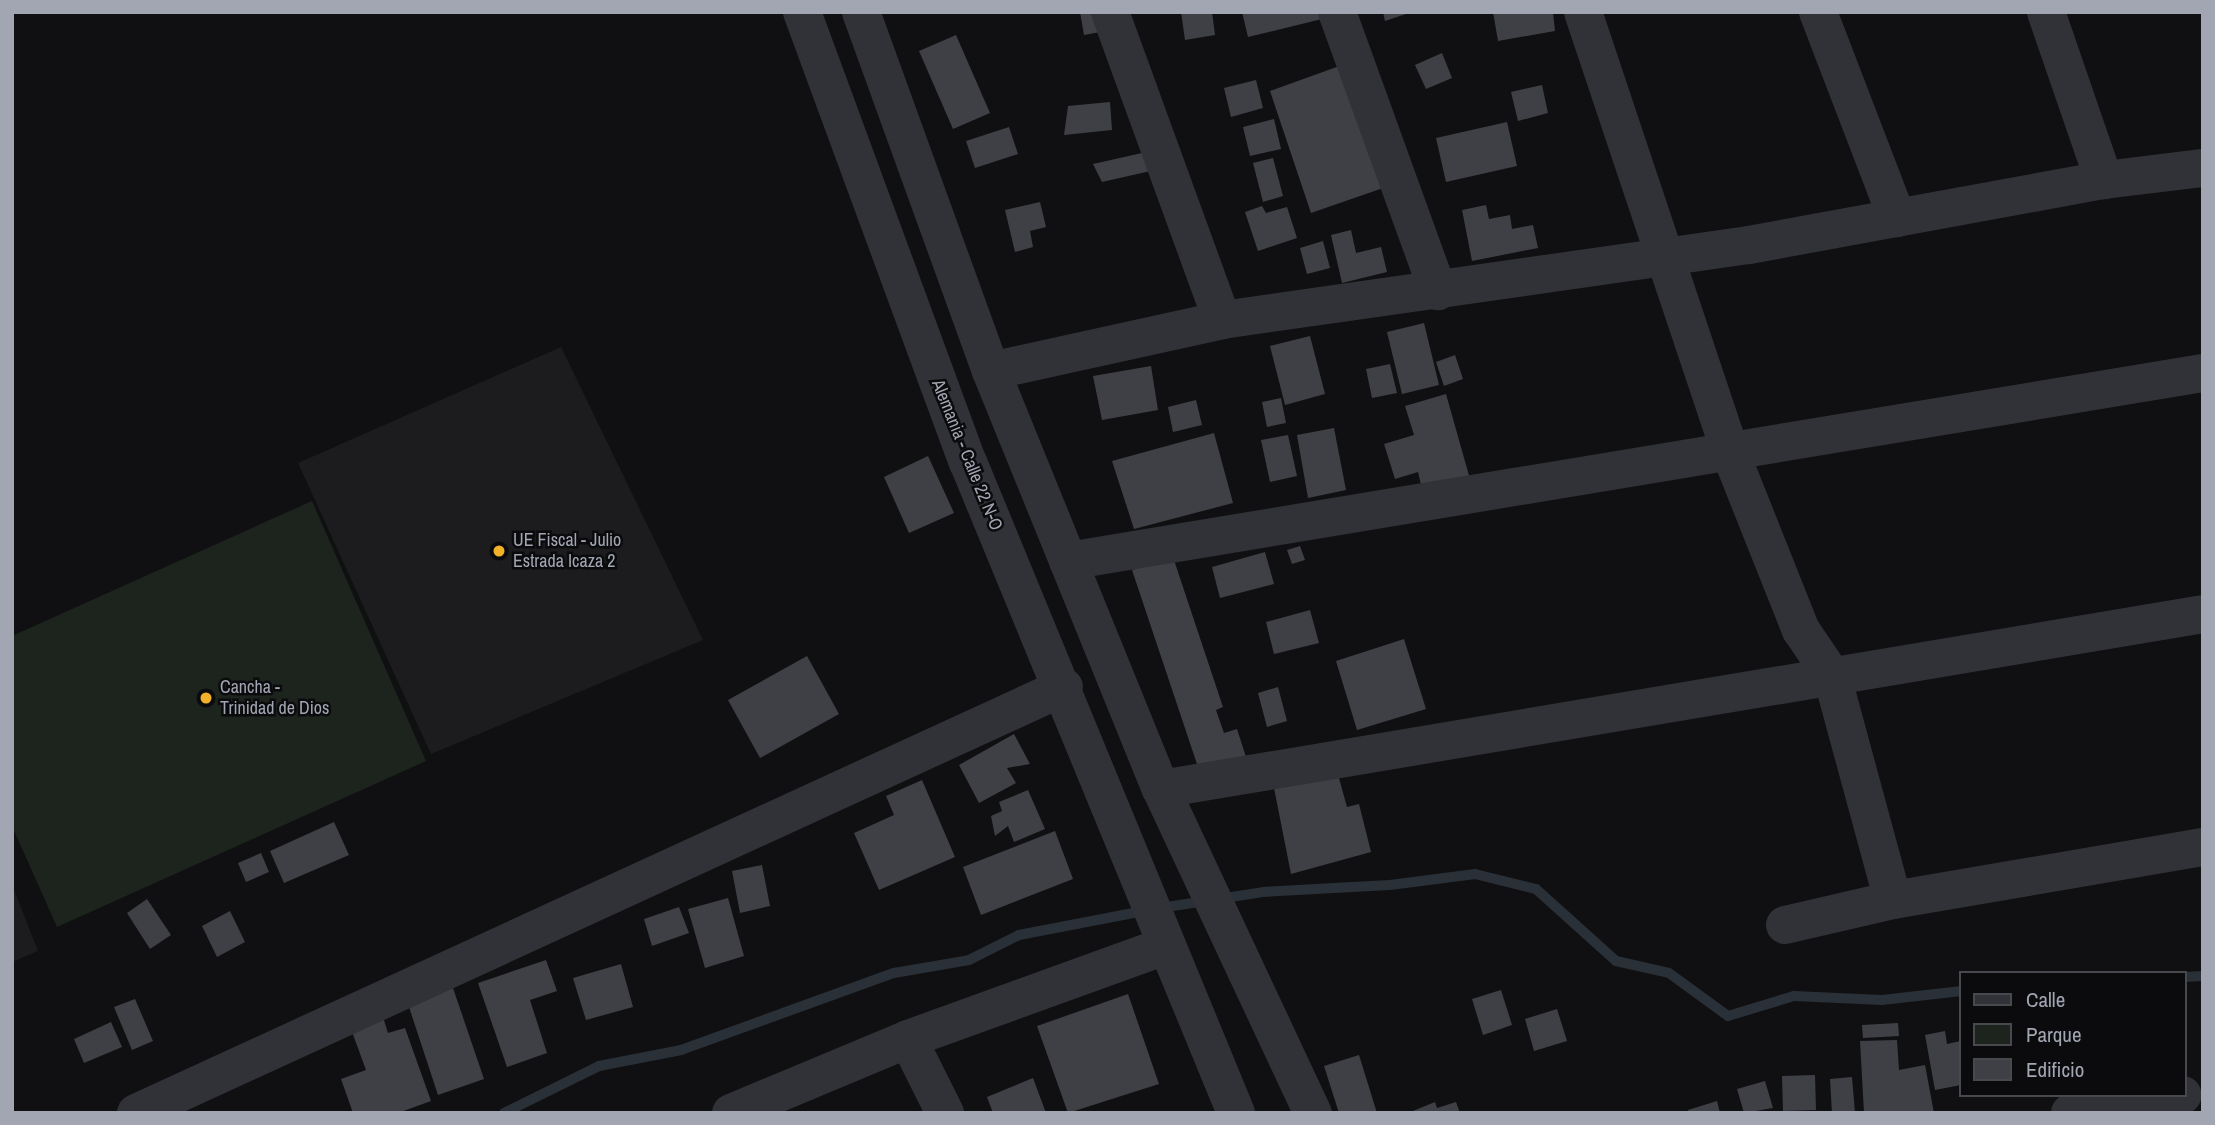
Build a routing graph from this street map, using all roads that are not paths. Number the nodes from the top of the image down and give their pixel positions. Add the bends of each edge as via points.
1 (802, 12) edge
2 (861, 12) edge
3 (1110, 12) edge
4 (1337, 12) edge
5 (1583, 12) edge
6 (1818, 12) edge
7 (2046, 12) edge
8 (2203, 168) edge
9 (2104, 180) junction
10 (1896, 218) junction
11 (1666, 257) junction
12 (1438, 291) junction
13 (1222, 320) junction
14 (991, 371) junction
15 (2203, 373) edge
16 (1730, 452) junction
17 (1068, 561) junction
18 (2203, 614) edge
19 (1832, 676) junction
20 (1064, 687) junction
21 (1161, 789) junction
22 (2203, 847) edge
23 (1893, 900) junction
24 (1785, 925) dead end
25 (1162, 940) junction
26 (908, 1038) junction
27 (2171, 1097) edge
28 (2076, 1112) edge
29 (136, 1113) edge
30 (731, 1113) edge
31 (945, 1113) edge
32 (1236, 1113) edge
33 (1313, 1113) edge

1 - 20 street, Alemania - Calle 22 N-O via 968,462
2 - 14 street
3 - 13 street
4 - 12 street
5 - 11 street
6 - 10 street
7 - 9 street
8 - 9 street
9 - 10 street
10 - 11 street
11 - 12 street
11 - 16 street
12 - 13 street
13 - 14 street
14 - 17 street
15 - 16 street
16 - 17 street
16 - 19 street via 1801,630
17 - 21 street
18 - 19 street
19 - 21 street
19 - 23 street
20 - 25 street, Alemania - Calle 22 N-O
20 - 29 street
21 - 33 street
22 - 23 street
23 - 24 street
25 - 26 street
25 - 32 street, Alemania - Calle 22 N-O
26 - 30 street
26 - 31 street
27 - 28 street

